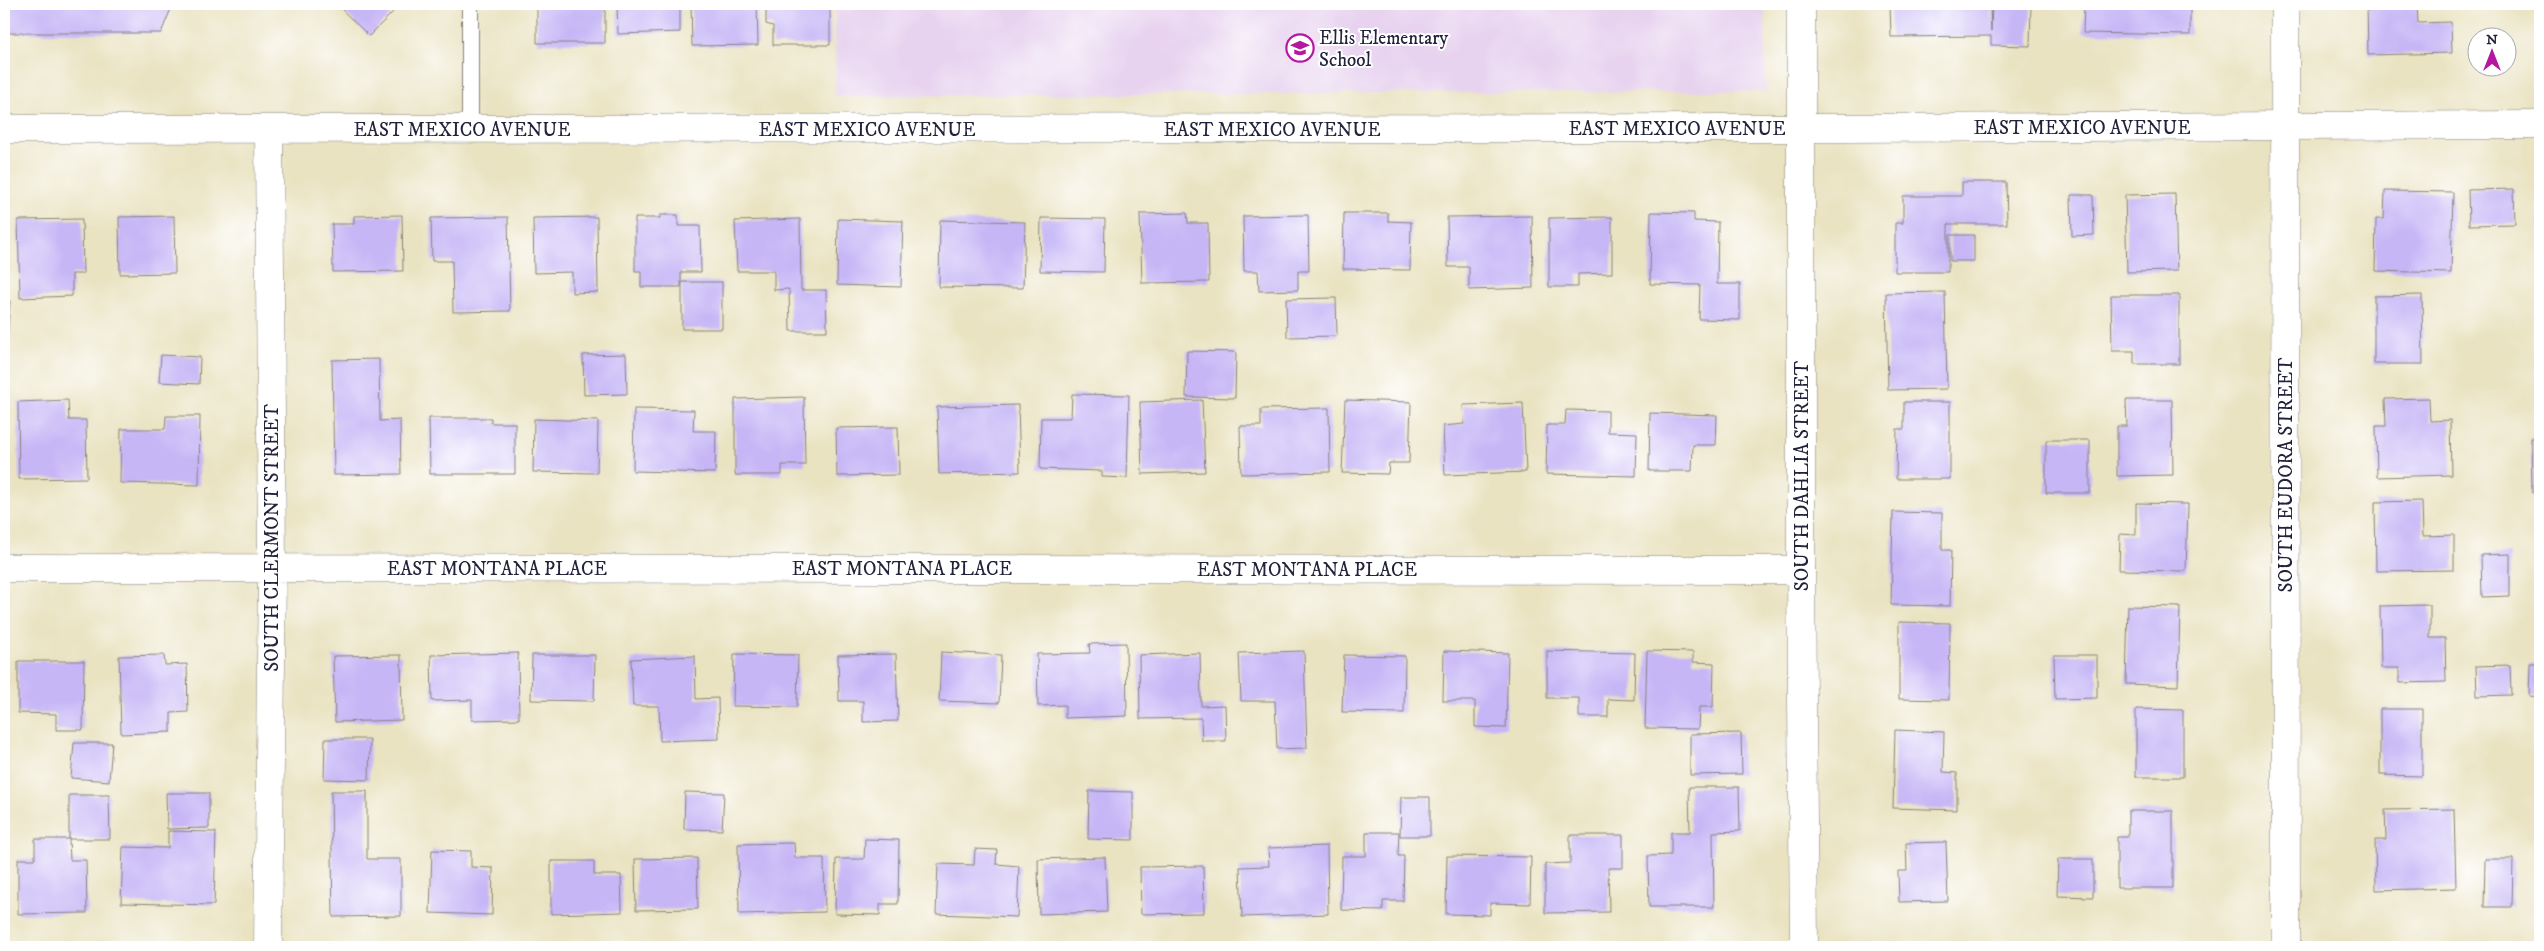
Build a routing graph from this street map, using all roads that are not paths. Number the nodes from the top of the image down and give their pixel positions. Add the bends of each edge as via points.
1 (470, 4) edge
2 (1801, 4) edge
3 (2285, 4) edge
4 (2540, 125) edge
5 (2284, 126) junction
6 (1802, 128) junction
7 (4, 129) edge
8 (470, 129) junction
9 (268, 130) junction
10 (272, 567) junction
11 (4, 568) edge
12 (1801, 570) junction
13 (268, 947) edge
14 (1804, 947) edge
15 (2286, 947) edge

1 - 8 lane
2 - 6 street, SOUTH DAHLIA STREET
3 - 5 street, SOUTH EUDORA STREET
4 - 5 street, EAST MEXICO AVENUE
5 - 6 street, EAST MEXICO AVENUE
5 - 15 street, SOUTH EUDORA STREET
6 - 8 street, EAST MEXICO AVENUE
6 - 12 street, SOUTH DAHLIA STREET
7 - 9 street, EAST MEXICO AVENUE
8 - 9 street, EAST MEXICO AVENUE
9 - 10 street, SOUTH CLERMONT STREET
10 - 11 street, EAST MONTANA PLACE
10 - 12 street, EAST MONTANA PLACE
10 - 13 street, SOUTH CLERMONT STREET
12 - 14 street, SOUTH DAHLIA STREET

